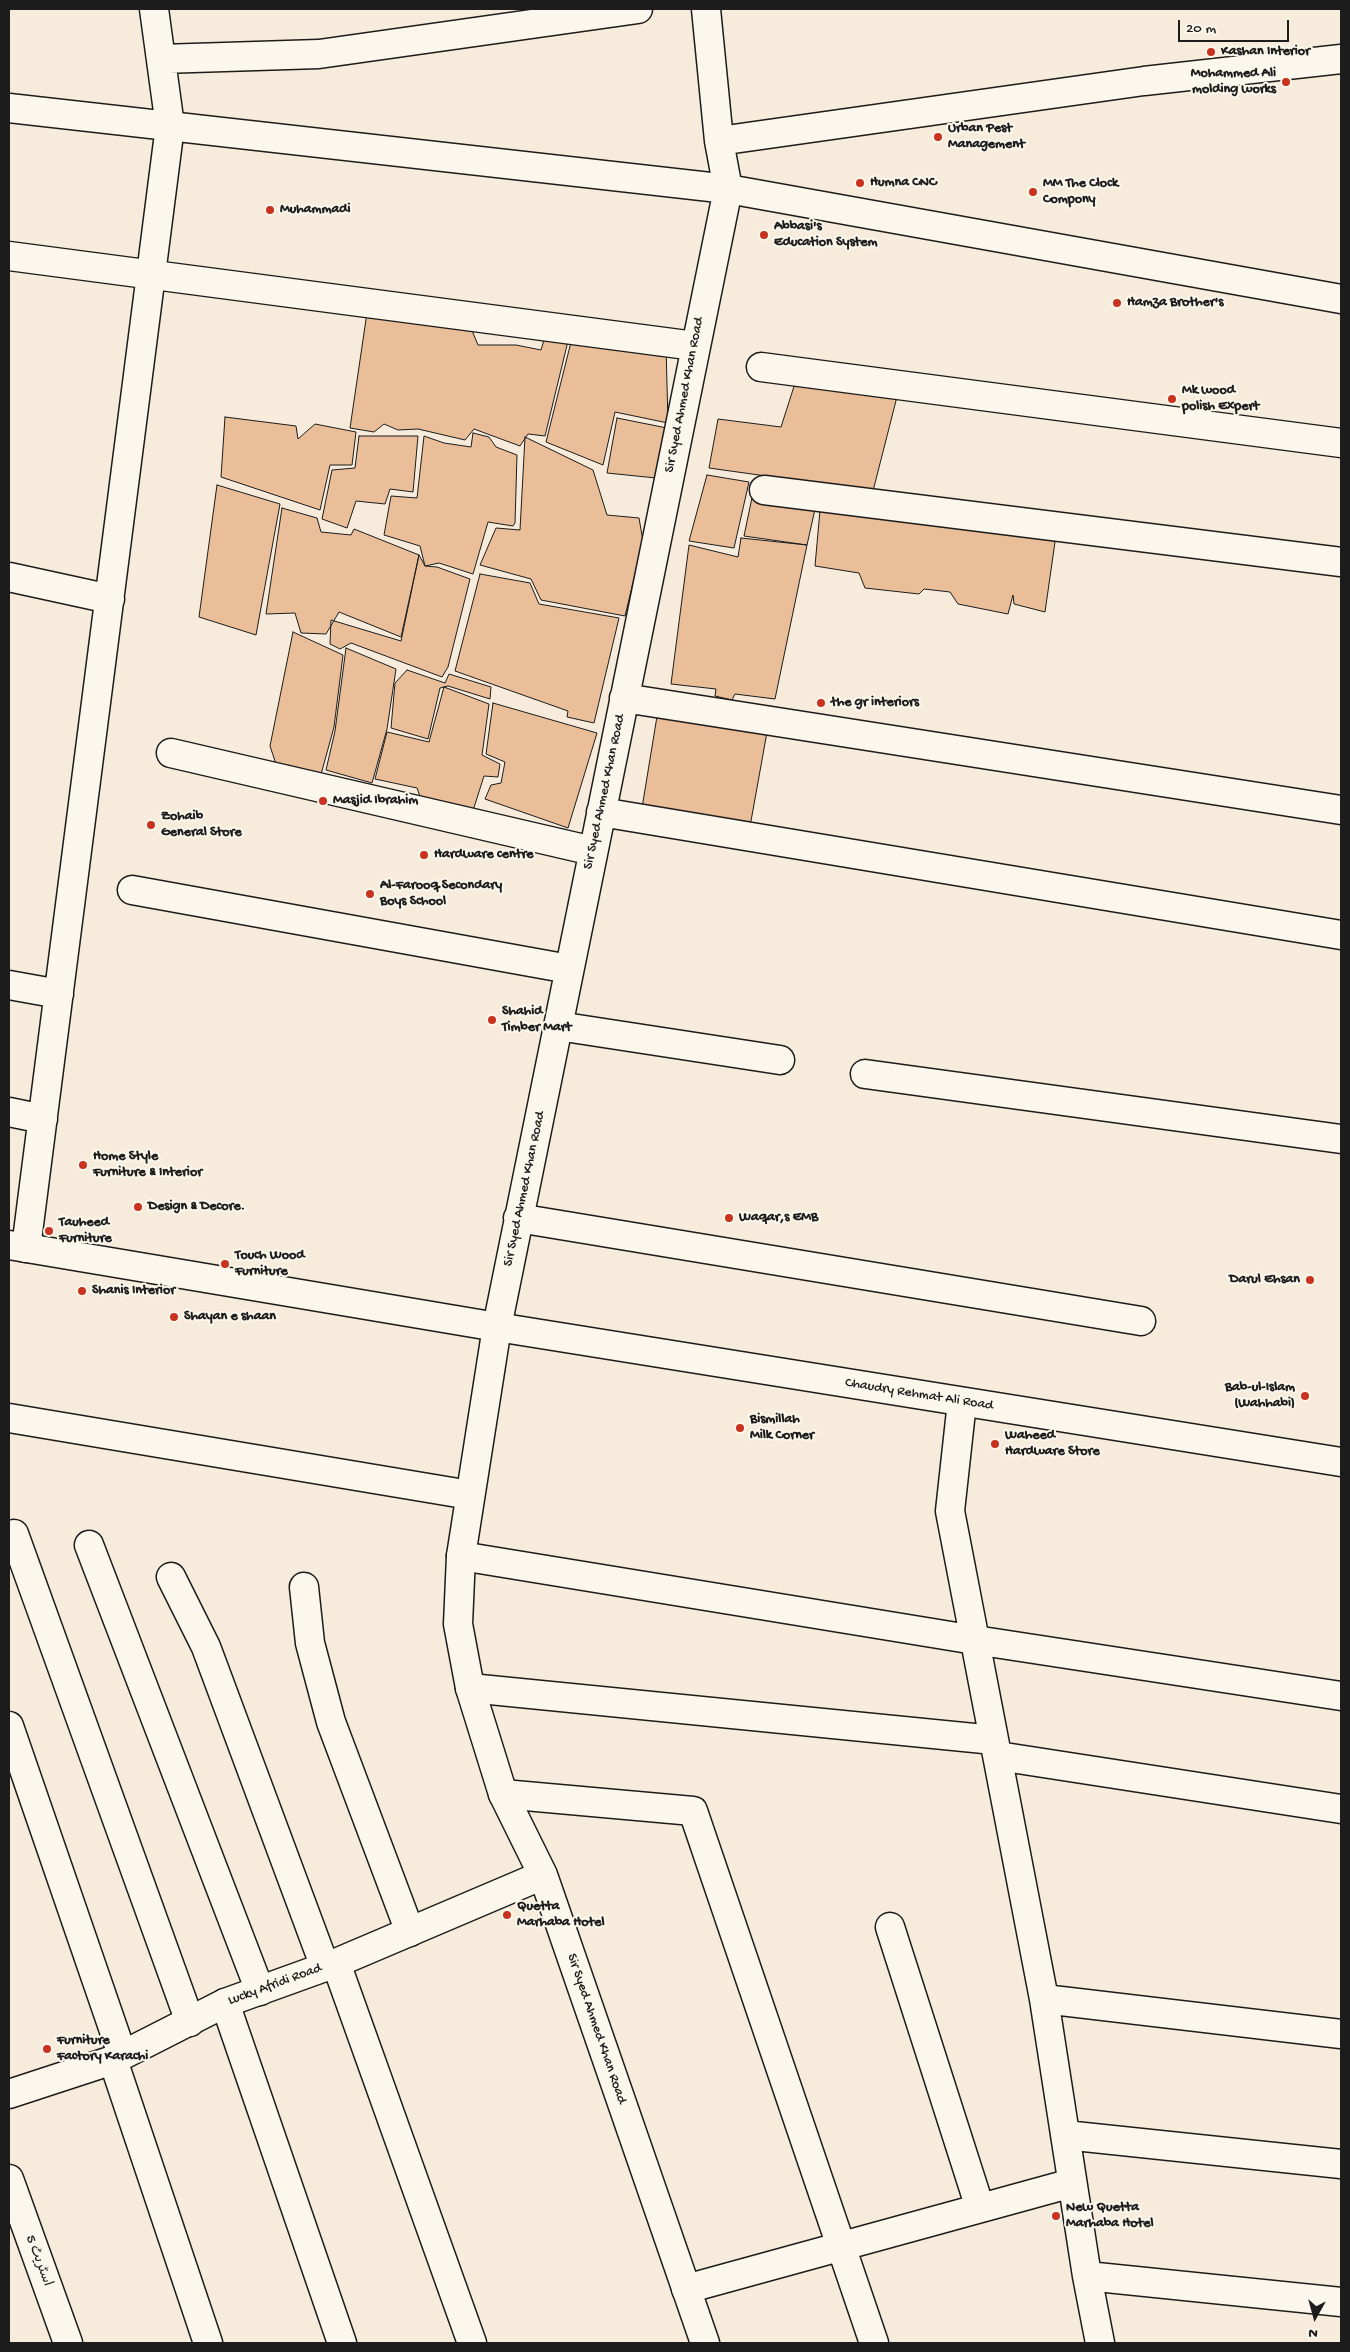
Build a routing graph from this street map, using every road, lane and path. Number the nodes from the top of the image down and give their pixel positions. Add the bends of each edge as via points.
1 (154, 9) edge
2 (638, 9) edge
3 (706, 9) edge
4 (160, 59) junction
5 (1341, 59) edge
6 (9, 108) edge
7 (170, 126) junction
8 (719, 141) junction
9 (728, 189) junction
10 (9, 256) edge
11 (151, 274) junction
12 (1341, 300) edge
13 (695, 346) junction
14 (761, 367) dead end
15 (1341, 443) edge
16 (764, 490) dead end
17 (1341, 562) edge
18 (9, 577) edge
19 (110, 598) junction
20 (624, 698) junction
21 (171, 753) dead end
22 (1341, 810) edge
23 (601, 812) junction
24 (593, 851) junction
25 (132, 890) dead end
26 (1341, 935) edge
27 (569, 969) junction
28 (9, 985) edge
29 (59, 994) junction
30 (558, 1026) junction
31 (780, 1060) dead end
32 (865, 1074) dead end
33 (9, 1112) edge
34 (43, 1119) junction
35 (1341, 1139) edge
36 (518, 1218) junction
37 (17, 1246) edge
38 (1141, 1321) dead end
39 (496, 1327) junction
40 (962, 1402) junction
41 (9, 1418) edge
42 (1341, 1462) edge
43 (470, 1495) junction
44 (14, 1534) dead end
45 (89, 1545) dead end
46 (461, 1556) junction
47 (171, 1577) dead end
48 (304, 1587) dead end
49 (975, 1640) junction
50 (470, 1688) junction
51 (1341, 1696) edge
52 (9, 1726) edge
53 (996, 1748) junction
54 (503, 1794) junction
55 (1341, 1809) edge
56 (542, 1876) junction
57 (890, 1927) dead end
58 (410, 1932) junction
59 (330, 1965) junction
60 (260, 1991) junction
61 (1044, 1999) junction
62 (225, 2003) junction
63 (190, 2022) junction
64 (1341, 2034) edge
65 (117, 2057) junction
66 (9, 2094) edge
67 (1065, 2135) junction
68 (1341, 2164) edge
69 (9, 2179) edge
70 (1072, 2183) junction
71 (980, 2208) junction
72 (840, 2246) junction
73 (1087, 2276) junction
74 (686, 2288) junction
75 (1341, 2302) edge
76 (68, 2343) edge
77 (208, 2343) edge
78 (342, 2343) edge
79 (472, 2343) edge
80 (705, 2343) edge
81 (874, 2343) edge
82 (1100, 2343) edge

1 - 4 street
2 - 4 street via 319,54
3 - 8 street, Sir Syed Ahmed Khan Road
4 - 7 street
5 - 8 street via 1144,81
6 - 7 street
7 - 9 street
7 - 11 street
8 - 9 street, Sir Syed Ahmed Khan Road
9 - 12 street
9 - 13 street, Sir Syed Ahmed Khan Road
10 - 11 street
11 - 13 street
11 - 19 street
13 - 20 street, Sir Syed Ahmed Khan Road
14 - 15 street
16 - 17 street
18 - 19 street
19 - 29 street
20 - 22 street
20 - 23 street, Sir Syed Ahmed Khan Road
21 - 24 street
23 - 24 street, Sir Syed Ahmed Khan Road
23 - 26 street
24 - 27 street, Sir Syed Ahmed Khan Road
25 - 27 street
27 - 30 street, Sir Syed Ahmed Khan Road
28 - 29 street
29 - 34 street
30 - 31 street
30 - 36 street, Sir Syed Ahmed Khan Road
32 - 35 street
33 - 34 street
34 - 37 street
36 - 38 street
36 - 39 street, Sir Syed Ahmed Khan Road
37 - 39 street, Chaudry Rehmat Ali Road
39 - 40 street, Chaudry Rehmat Ali Road
39 - 43 street, Sir Syed Ahmed Khan Road
40 - 42 street, Chaudry Rehmat Ali Road
40 - 49 street via 950,1511
41 - 43 street
43 - 46 street, Sir Syed Ahmed Khan Road
44 - 63 street
45 - 60 street
46 - 49 street
46 - 50 street, Sir Syed Ahmed Khan Road via 458,1624
47 - 59 street via 206,1647
48 - 58 street via 310,1643 331,1722
49 - 51 street
49 - 53 street
50 - 53 street
50 - 54 street, Sir Syed Ahmed Khan Road
52 - 65 street
53 - 55 street
53 - 61 street
54 - 56 street, Sir Syed Ahmed Khan Road
54 - 72 street via 693,1811
56 - 58 street, Lucky Afridi Road
56 - 74 street, Sir Syed Ahmed Khan Road
57 - 71 street
58 - 59 street, Lucky Afridi Road
59 - 60 street, Lucky Afridi Road
59 - 79 street
60 - 62 street, Lucky Afridi Road
61 - 64 street
61 - 67 street
62 - 63 street, Lucky Afridi Road
62 - 78 street
63 - 65 street, Lucky Afridi Road
65 - 66 street, Lucky Afridi Road
65 - 77 street
67 - 68 street
67 - 70 street
69 - 76 street, اسٹریٹ 5
70 - 71 street
70 - 73 street
71 - 72 street
72 - 74 street
72 - 81 street
73 - 75 street
73 - 82 street
74 - 80 street, Sir Syed Ahmed Khan Road

